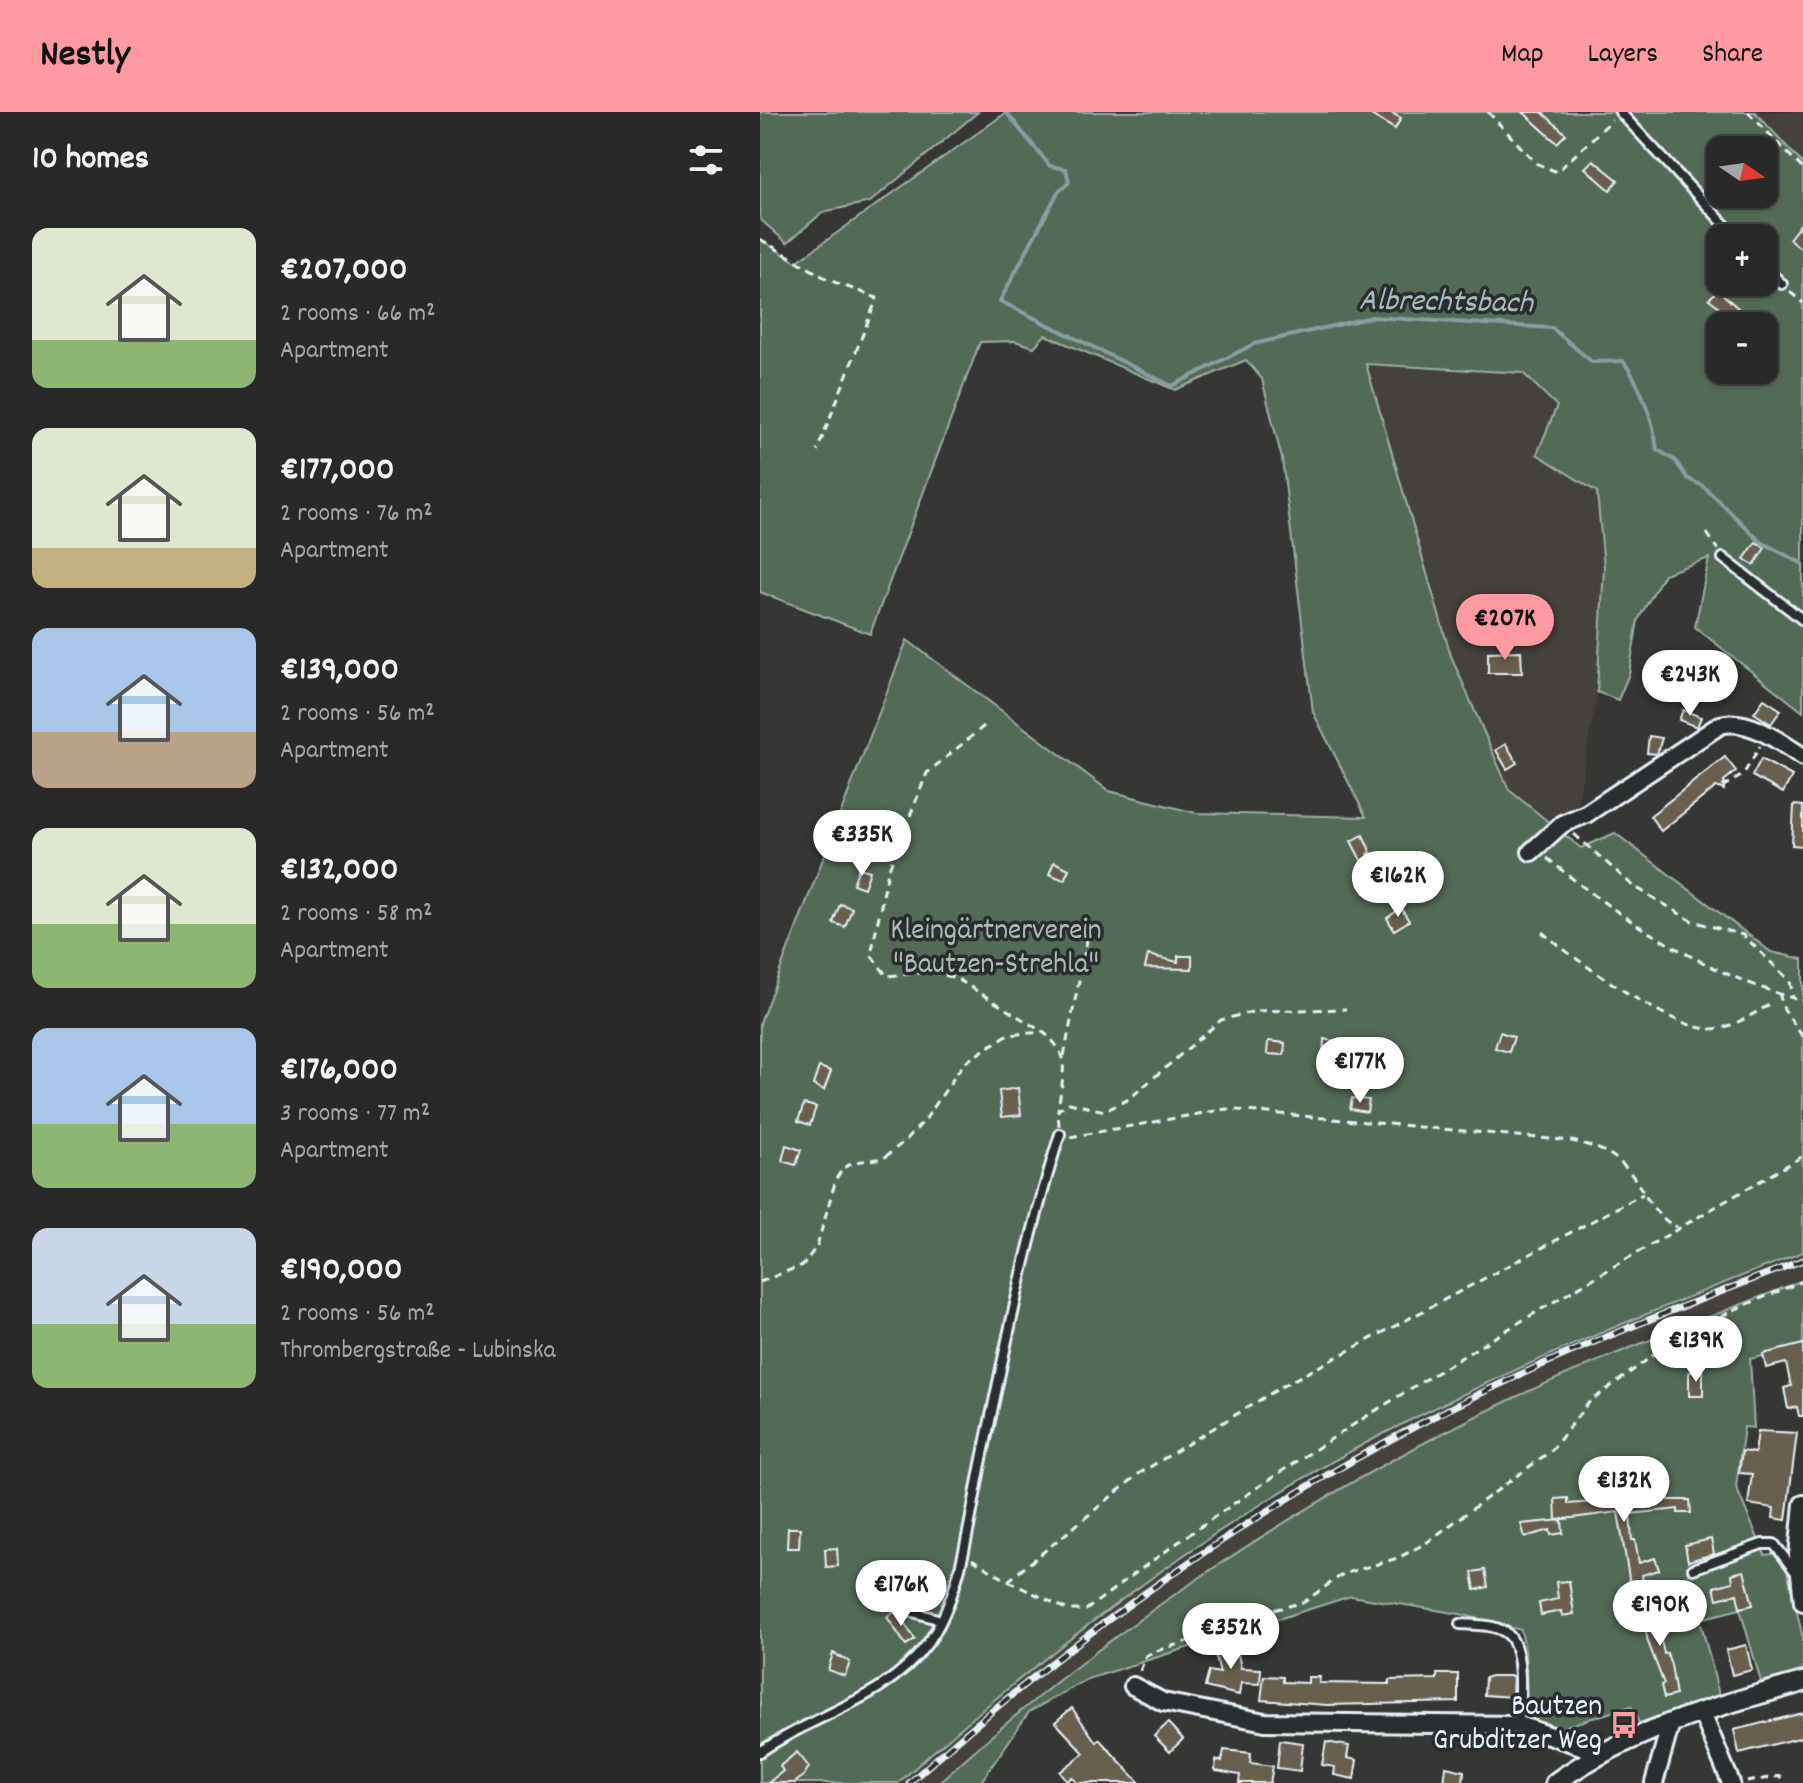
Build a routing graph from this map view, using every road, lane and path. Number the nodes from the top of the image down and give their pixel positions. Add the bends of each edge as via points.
1 (1488, 112) edge
2 (1620, 112) edge
3 (1748, 112) edge
4 (1803, 169) edge
5 (1724, 224) edge
6 (760, 239) edge
7 (1778, 280) edge
8 (1782, 284) joint
9 (1803, 303) edge
10 (817, 451) dead end
11 (1707, 533) dead end
12 (1723, 558) joint
13 (1803, 620) edge
14 (984, 726) dead end
15 (1767, 735) junction
16 (1803, 757) edge
17 (1722, 787) dead end
18 (1562, 824) junction
19 (1533, 850) joint
20 (1090, 925) dead end
21 (1542, 932) dead end
22 (1779, 993) junction
23 (1793, 998) junction
24 (1803, 1001) edge
25 (1771, 1004) dead end
26 (1346, 1009) dead end
27 (1043, 1032) junction
28 (1803, 1037) edge
29 (1064, 1056) junction
30 (1058, 1110) junction
31 (1060, 1134) junction
32 (1803, 1156) edge
33 (1643, 1194) junction
34 (1677, 1227) junction
35 (1803, 1281) edge
36 (760, 1282) edge
37 (1803, 1504) edge
38 (1802, 1538) edge
39 (962, 1553) junction
40 (1693, 1569) dead end
41 (1798, 1578) junction
42 (1008, 1581) junction
43 (1803, 1602) edge
44 (906, 1610) dead end
45 (941, 1620) junction
46 (1460, 1624) dead end
47 (1803, 1682) edge
48 (1133, 1686) joint
49 (1702, 1713) junction
50 (1519, 1725) junction
51 (1670, 1726) junction
52 (760, 1752) edge
53 (1596, 1758) junction
54 (1555, 1783) edge
55 (1654, 1783) edge
56 (1731, 1783) edge
57 (1743, 1783) edge
58 (1781, 1783) edge

1 - 2 path via 1536,163 1557,172
2 - 5 lane
3 - 4 path
6 - 10 path via 829,280 877,298
7 - 8 lane
8 - 9 path
11 - 12 path
12 - 13 lane
14 - 27 path via 927,773 888,871 871,955 887,976 931,972 956,978
15 - 16 street
15 - 17 path via 1743,775
15 - 18 street via 1731,722 1720,725 1586,814
18 - 19 street
18 - 23 path via 1632,885 1692,921 1743,935 1790,981
19 - 22 path via 1653,936 1721,972
20 - 29 path
21 - 25 path via 1580,965 1707,1029 1734,1024
22 - 23 path
22 - 28 path
23 - 24 path
26 - 30 path via 1256,1011 1221,1020 1129,1099 1105,1111 1069,1103
27 - 29 path via 1058,1043
27 - 36 path via 1007,1035 964,1063 907,1139 884,1158 843,1168 817,1246 803,1265
29 - 30 path
30 - 31 path
31 - 33 path via 1067,1138 1226,1109 1522,1134 1604,1150 1625,1166
31 - 39 lane via 1034,1216
32 - 34 path
33 - 34 path via 1662,1220
33 - 42 path via 1286,1384 1153,1465
34 - 42 path via 1341,1432 1086,1610 1068,1610
35 - 48 path via 1699,1328 1664,1338 1655,1354 1587,1404 1552,1450 1426,1543 1398,1558 1343,1574 1304,1602 1221,1626 1146,1656
37 - 38 street
38 - 41 street
39 - 42 path
39 - 45 lane
40 - 41 lane via 1774,1544
41 - 43 street
44 - 45 lane
45 - 52 lane via 927,1645 900,1673
46 - 50 lane via 1486,1625 1512,1638 1517,1650
47 - 49 street
48 - 50 street via 1163,1702 1265,1722
49 - 51 street
49 - 56 street
50 - 53 street via 1584,1747
51 - 53 street
51 - 55 street
53 - 54 street
57 - 58 path via 1780,1776

